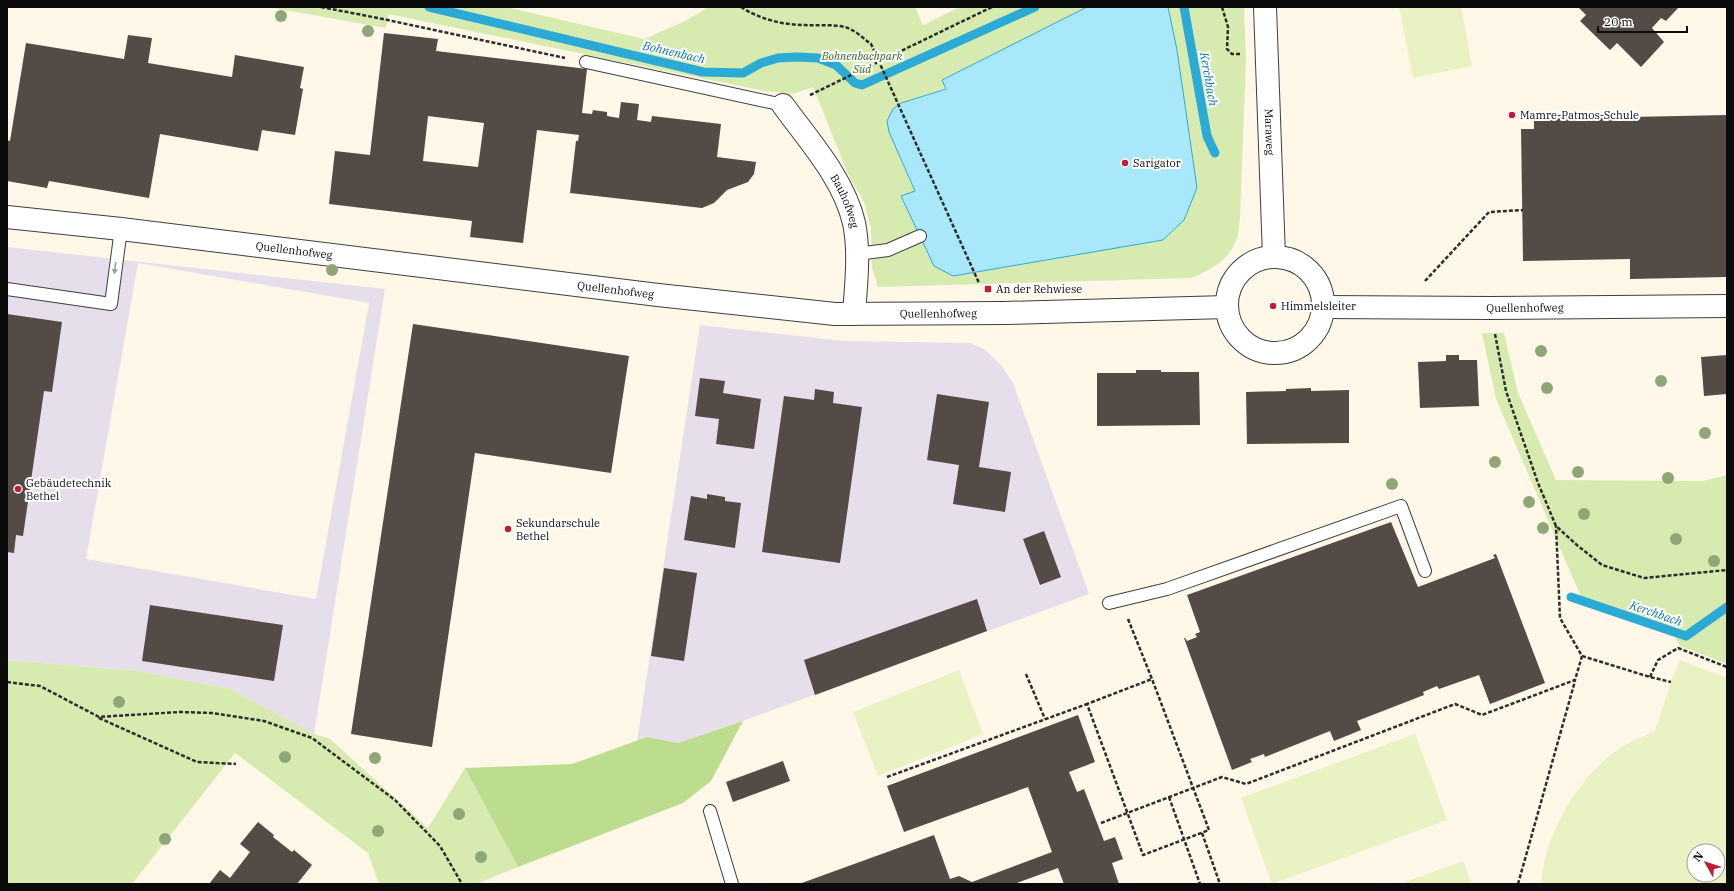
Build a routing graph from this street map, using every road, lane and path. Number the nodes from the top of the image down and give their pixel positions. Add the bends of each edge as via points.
1 (321, 7) edge
2 (741, 7) edge
3 (992, 7) edge
4 (1222, 7) edge
5 (1265, 7) edge
6 (1267, 53) junction
7 (586, 62) joint
8 (880, 62) junction
9 (783, 105) junction
10 (1523, 210) dead end
11 (7, 217) edge
12 (121, 229) junction
13 (920, 236) dead end
14 (857, 254) junction
15 (1274, 257) junction
16 (979, 283) dead end
17 (7, 289) edge
18 (1727, 306) edge
19 (1227, 307) junction
20 (1323, 307) junction
21 (1400, 308) junction
22 (1490, 308) junction
23 (854, 314) junction
24 (1556, 526) junction
25 (1727, 570) edge
26 (1425, 571) dead end
27 (1109, 603) dead end
28 (1127, 615) dead end
29 (1582, 656) junction
30 (1727, 667) edge
31 (1026, 674) dead end
32 (1650, 678) junction
33 (1152, 679) junction
34 (1575, 680) junction
35 (7, 682) edge
36 (1671, 682) dead end
37 (1087, 704) junction
38 (99, 717) junction
39 (1045, 719) junction
40 (236, 764) dead end
41 (887, 777) dead end
42 (1194, 788) junction
43 (1169, 797) junction
44 (710, 811) dead end
45 (1127, 813) junction
46 (1101, 822) dead end
47 (1202, 833) junction
48 (1184, 840) junction
49 (462, 884) edge
50 (732, 884) edge
51 (1200, 884) edge
52 (1220, 884) edge
53 (1518, 884) edge

1 - 7 path
2 - 8 path via 749,13 774,22 848,28 871,44
3 - 8 path
4 - 6 path via 1228,27 1227,48 1232,54
5 - 6 street, Maraweg
6 - 15 street, Maraweg
7 - 9 lane
8 - 9 path
8 - 16 path
9 - 14 street, Bauhofweg via 838,182 854,224
10 - 21 path via 1489,212
11 - 12 street, Quellenhofweg
12 -> 17 lane via 110,304
12 - 23 street, Quellenhofweg via 658,296
13 - 14 lane via 888,250
14 - 23 street, Bauhofweg
15 - 19 street via 1249,266 1237,276 1230,291
15 - 20 street via 1292,260 1312,274 1322,295
18 - 22 street, Quellenhofweg
19 - 20 street via 1231,323 1239,337 1251,347 1267,353 1283,353 1299,348 1311,337 1320,323
19 - 23 street, Quellenhofweg
20 - 21 street, Quellenhofweg
21 - 22 street, Quellenhofweg
22 - 24 path via 1506,391
24 - 25 path via 1602,565 1644,578
24 - 29 path via 1560,618
26 - 27 lane via 1401,506 1167,589
28 - 33 path
29 - 32 path
29 - 34 path
30 - 32 path via 1678,648 1658,660
31 - 39 path
32 - 36 path
33 - 37 path
33 - 42 path
34 - 42 path via 1482,715 1455,704 1246,784 1222,777
34 - 53 path
35 - 38 path via 40,686
37 - 39 path
37 - 45 path
38 - 40 path via 197,762
38 - 49 path via 212,712 264,721 312,738 395,800 440,846
39 - 41 path
42 - 43 path
42 - 47 path via 1209,830
43 - 45 path
43 - 48 path
44 - 50 lane
45 - 46 path
45 - 48 path via 1143,855
47 - 48 path
47 - 52 path
48 - 51 path

